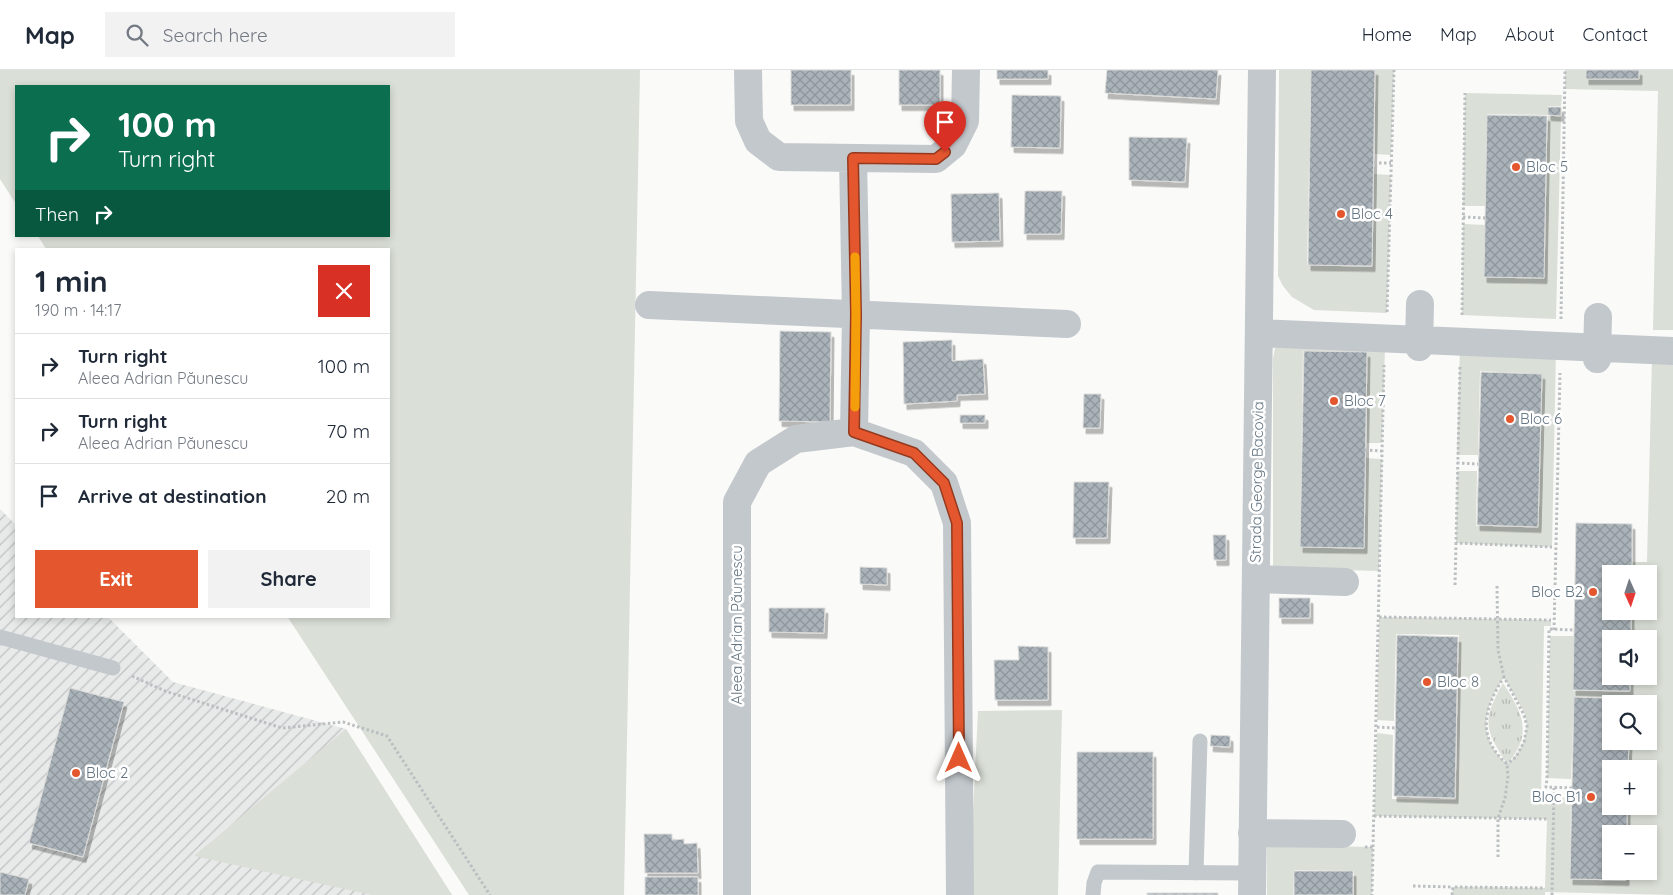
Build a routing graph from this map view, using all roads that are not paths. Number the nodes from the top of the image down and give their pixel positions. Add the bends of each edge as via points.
1 (748, 70) edge
2 (966, 70) edge
3 (1262, 70) edge
4 (853, 158) junction
5 (1420, 304) dead end
6 (649, 305) dead end
7 (856, 314) junction
8 (1598, 317) dead end
9 (1067, 324) dead end
10 (1259, 333) junction
11 (1419, 344) junction
12 (1673, 352) edge
13 (1597, 353) junction
14 (854, 432) junction
15 (1256, 579) junction
16 (1346, 582) dead end
17 (0, 637) edge
18 (113, 668) road end
19 (1200, 741) dead end
20 (1252, 833) junction
21 (1342, 834) dead end
22 (1196, 873) junction
23 (1252, 884) edge
24 (737, 895) edge
25 (960, 895) edge
26 (1093, 895) edge

1 - 4 street via 749,121 758,141 779,157
2 - 4 street via 965,121 953,145 936,159
3 - 10 street, Strada George Bacovia
4 - 7 street
5 - 11 street
6 - 7 street
7 - 9 street
7 - 14 street
8 - 13 street
10 - 11 street
10 - 15 street, Strada George Bacovia
11 - 13 street
12 - 13 street
14 - 24 street, Aleea Adrian Păunescu via 796,439 758,463 737,502
14 - 25 street, Aleea Adrian Păunescu via 914,453 944,483 957,523
15 - 16 street
15 - 20 street, Strada George Bacovia
17 - 18 lane
19 - 22 lane
20 - 21 street
20 - 23 street, Strada George Bacovia
22 - 23 lane
22 - 26 lane via 1098,872

